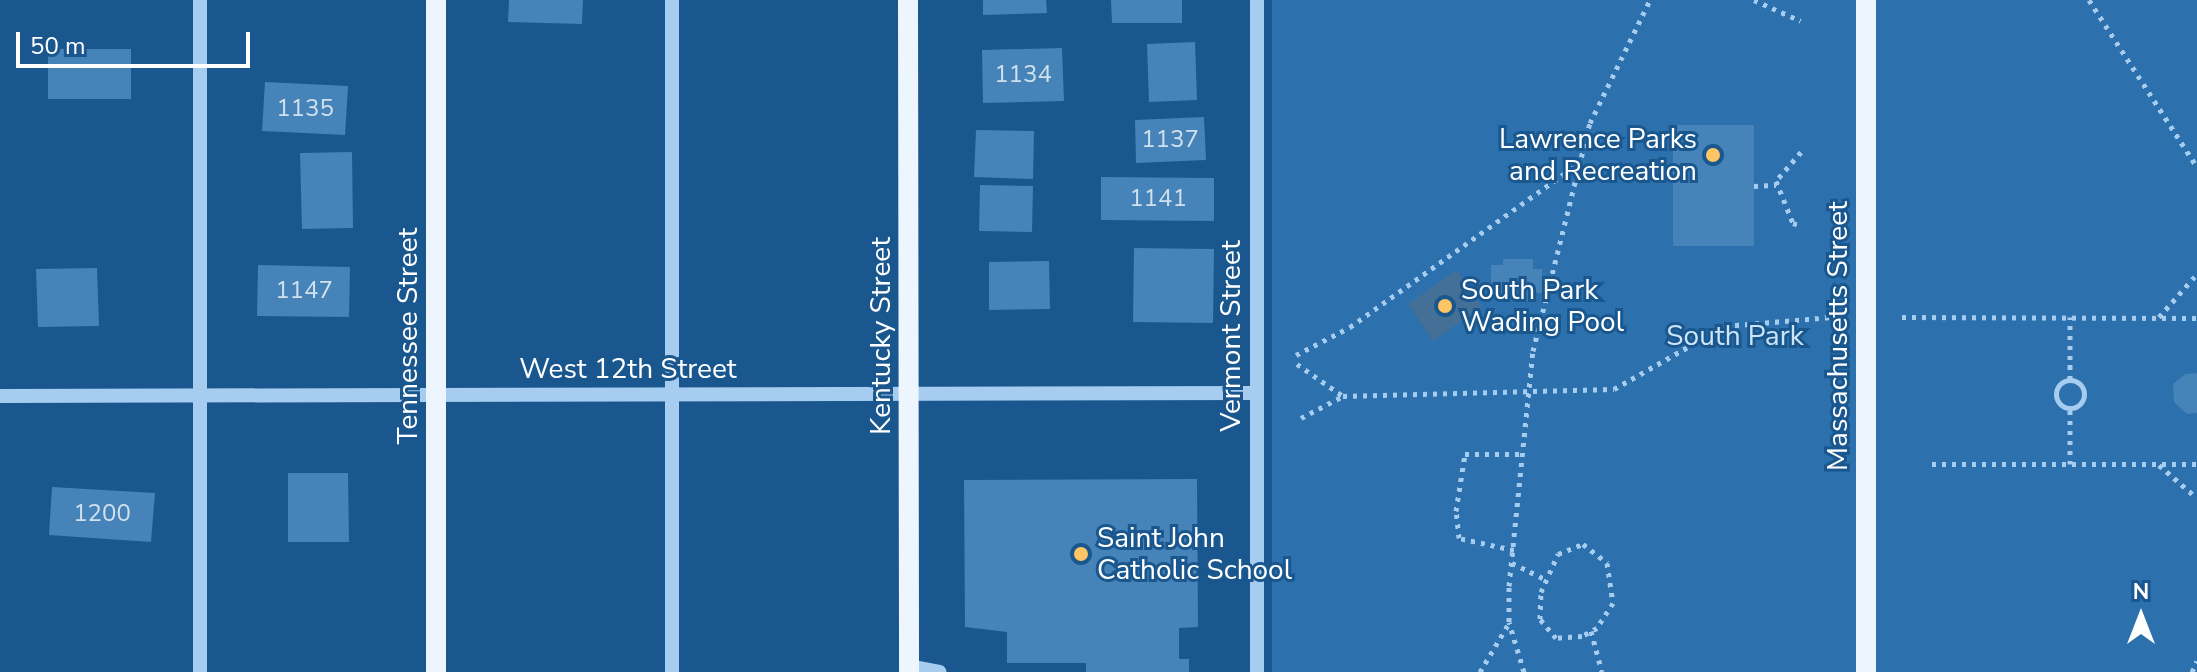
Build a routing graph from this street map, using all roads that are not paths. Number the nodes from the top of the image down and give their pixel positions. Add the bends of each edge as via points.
1 (200, 0) edge
2 (436, 0) edge
3 (672, 0) edge
4 (908, 0) edge
5 (1257, 0) edge
6 (1866, 0) edge
7 (1257, 393) junction
8 (909, 394) junction
9 (436, 395) junction
10 (672, 395) junction
11 (0, 396) edge
12 (200, 396) junction
13 (909, 669) edge
14 (200, 672) edge
15 (436, 672) edge
16 (672, 672) edge
17 (939, 672) edge
18 (1257, 672) edge
19 (1866, 672) edge

1 - 12 street
2 - 9 main road, Tennessee Street
3 - 10 street
4 - 8 main road, Kentucky Street
5 - 7 street, Vermont Street
6 - 19 main road, Massachusetts Street
7 - 8 street, West 12th Street
7 - 18 street, Vermont Street
8 - 10 street, West 12th Street
8 - 13 main road, Kentucky Street
9 - 10 street, West 12th Street
9 - 12 street, West 12th Street
9 - 15 main road, Tennessee Street
10 - 16 street
11 - 12 street, West 12th Street
12 - 14 street
13 - 17 street

